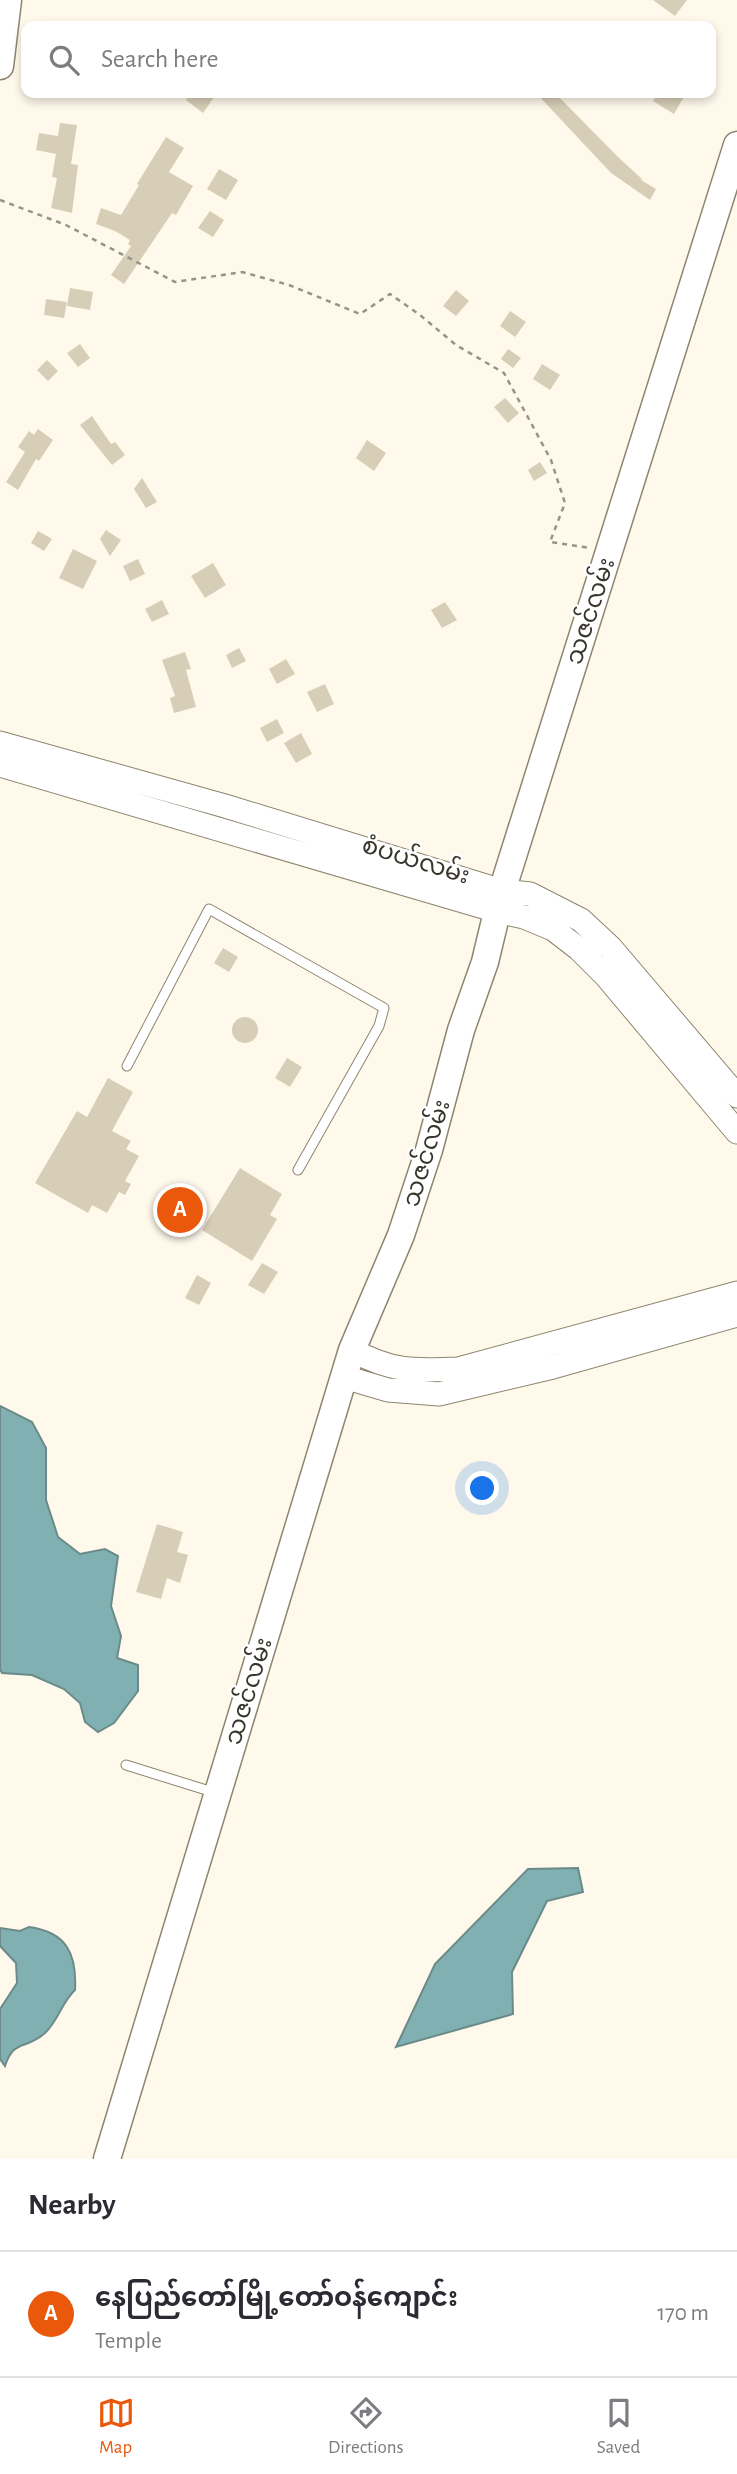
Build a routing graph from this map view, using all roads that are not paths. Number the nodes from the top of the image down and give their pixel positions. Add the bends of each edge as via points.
1 (8, 0) edge
2 (0, 66) edge
3 (737, 145) edge
4 (0, 743) edge
5 (0, 765) edge
6 (499, 901) junction
7 (127, 1066) dead end
8 (737, 1096) edge
9 (737, 1132) edge
10 (299, 1170) dead end
11 (737, 1293) edge
12 (737, 1315) edge
13 (352, 1350) junction
14 (344, 1377) junction
15 (126, 1765) dead end
16 (218, 1793) junction
17 (107, 2159) edge

1 - 2 main road
3 - 6 main road, သဇင်လမ်း
4 - 6 street, စံပယ်လမ်း via 225,806
5 - 6 street, စံပယ်လမ်း
6 - 8 street, စံပယ်လမ်း via 530,894 581,920 611,948
6 - 9 street, စံပယ်လမ်း via 553,929 579,949
6 - 13 main road, သဇင်လမ်း via 429,1150 401,1235
7 - 10 lane via 209,909 384,1008 379,1026
11 - 13 street via 458,1369 411,1371 376,1363
12 - 14 street via 439,1394 388,1390
13 - 14 main road, သဇင်လမ်း
14 - 16 main road, သဇင်လမ်း
15 - 16 lane
16 - 17 main road, သဇင်လမ်း

